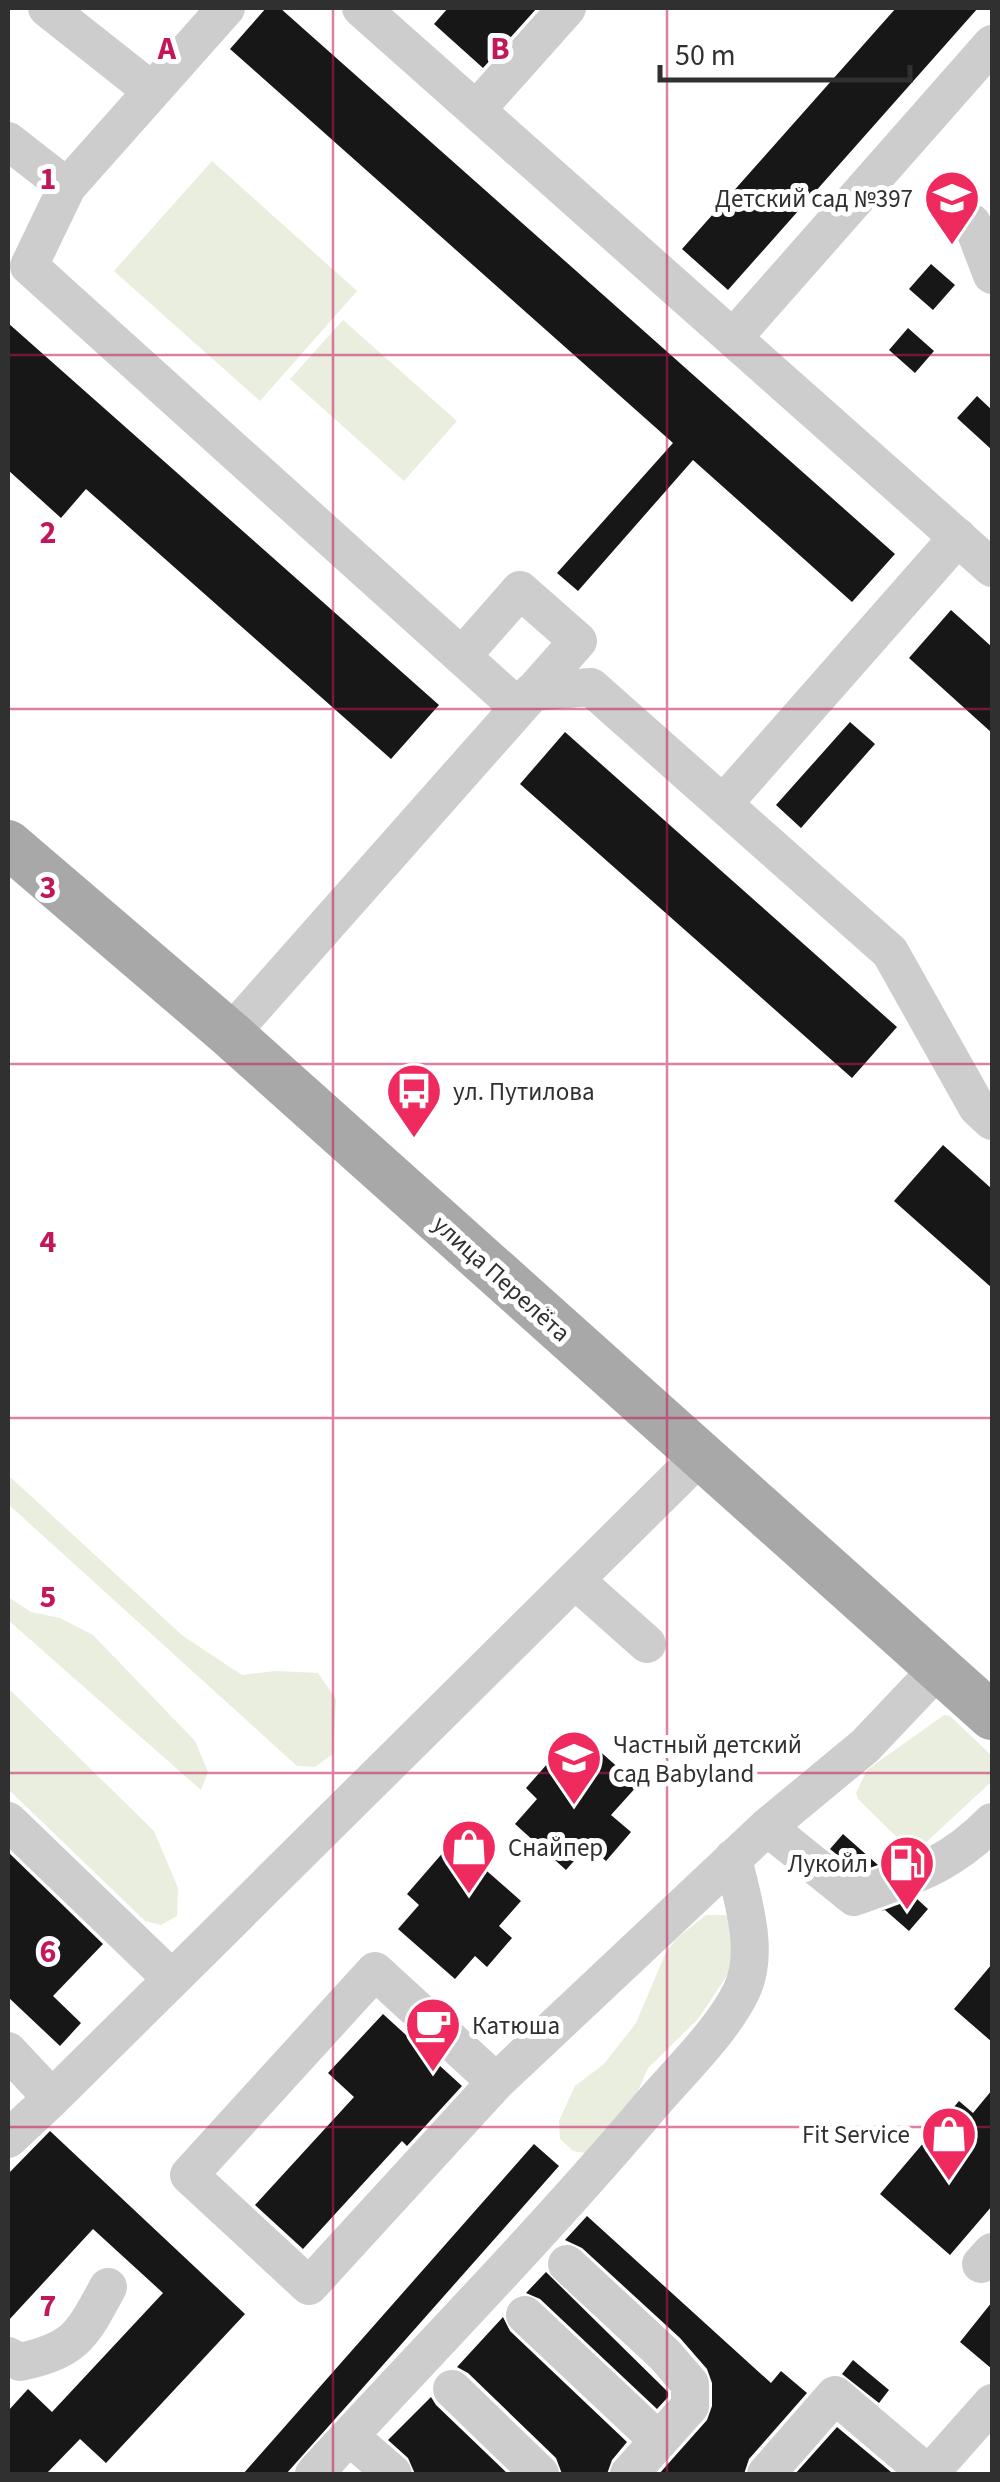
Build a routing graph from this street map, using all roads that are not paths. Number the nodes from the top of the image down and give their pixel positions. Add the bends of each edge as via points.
1 (46, 8) edge
2 (226, 8) edge
3 (361, 8) edge
4 (567, 8) edge
5 (992, 44) edge
6 (152, 91) junction
7 (476, 110) junction
8 (8, 141) edge
9 (67, 187) junction
10 (972, 223) dead end
11 (992, 275) edge
12 (733, 338) junction
13 (958, 538) junction
14 (991, 563) edge
15 (462, 656) junction
16 (525, 700) junction
17 (723, 804) junction
18 (8, 844) edge
19 (230, 1034) junction
20 (992, 1121) edge
21 (700, 1456) junction
22 (575, 1580) junction
23 (647, 1644) dead end
24 (938, 1668) junction
25 (992, 1716) edge
26 (8, 1821) edge
27 (992, 1822) edge
28 (767, 1827) junction
29 (734, 1858) junction
30 (172, 1979) junction
31 (8, 2052) edge
32 (496, 2082) junction
33 (52, 2098) junction
34 (8, 2139) edge
35 (567, 2264) dead end
36 (108, 2287) dead end
37 (526, 2315) dead end
38 (8, 2356) edge
39 (452, 2389) dead end
40 (992, 2403) edge
41 (349, 2436) junction
42 (659, 2441) junction
43 (314, 2474) edge
44 (392, 2474) edge
45 (540, 2474) edge
46 (629, 2474) edge
47 (766, 2474) edge
48 (928, 2474) edge

1 - 6 lane
2 - 6 lane
3 - 7 lane
4 - 7 lane
5 - 12 lane
6 - 9 lane
7 - 12 lane
8 - 9 lane
9 - 15 lane via 29,266
10 - 11 lane
12 - 13 lane
13 - 14 lane
13 - 17 lane
15 - 16 lane
15 - 16 lane via 520,590 578,641
16 - 17 lane via 591,686
16 - 19 lane
17 - 20 lane via 890,952 977,1107
18 - 19 main road, улица Перелёта
19 - 21 main road, улица Перелёта
21 - 22 lane
21 - 24 main road, улица Перелёта
22 - 23 lane
22 - 30 lane
24 - 25 main road, улица Перелёта
24 - 28 lane via 865,1746
26 - 30 lane
27 - 28 lane via 937,1867 854,1897
28 - 29 lane
29 - 32 lane
29 - 41 lane via 748,1926 742,1990 576,2194
30 - 33 lane
31 - 33 lane
32 - 32 lane via 309,2286 189,2174 375,1972
33 - 34 lane
35 - 42 lane via 690,2384 690,2406
36 - 38 lane via 84,2332 54,2355 20,2362
37 - 42 lane
39 - 45 lane
40 - 48 lane
41 - 43 lane
41 - 44 lane
42 - 46 lane
47 - 48 lane via 835,2394

